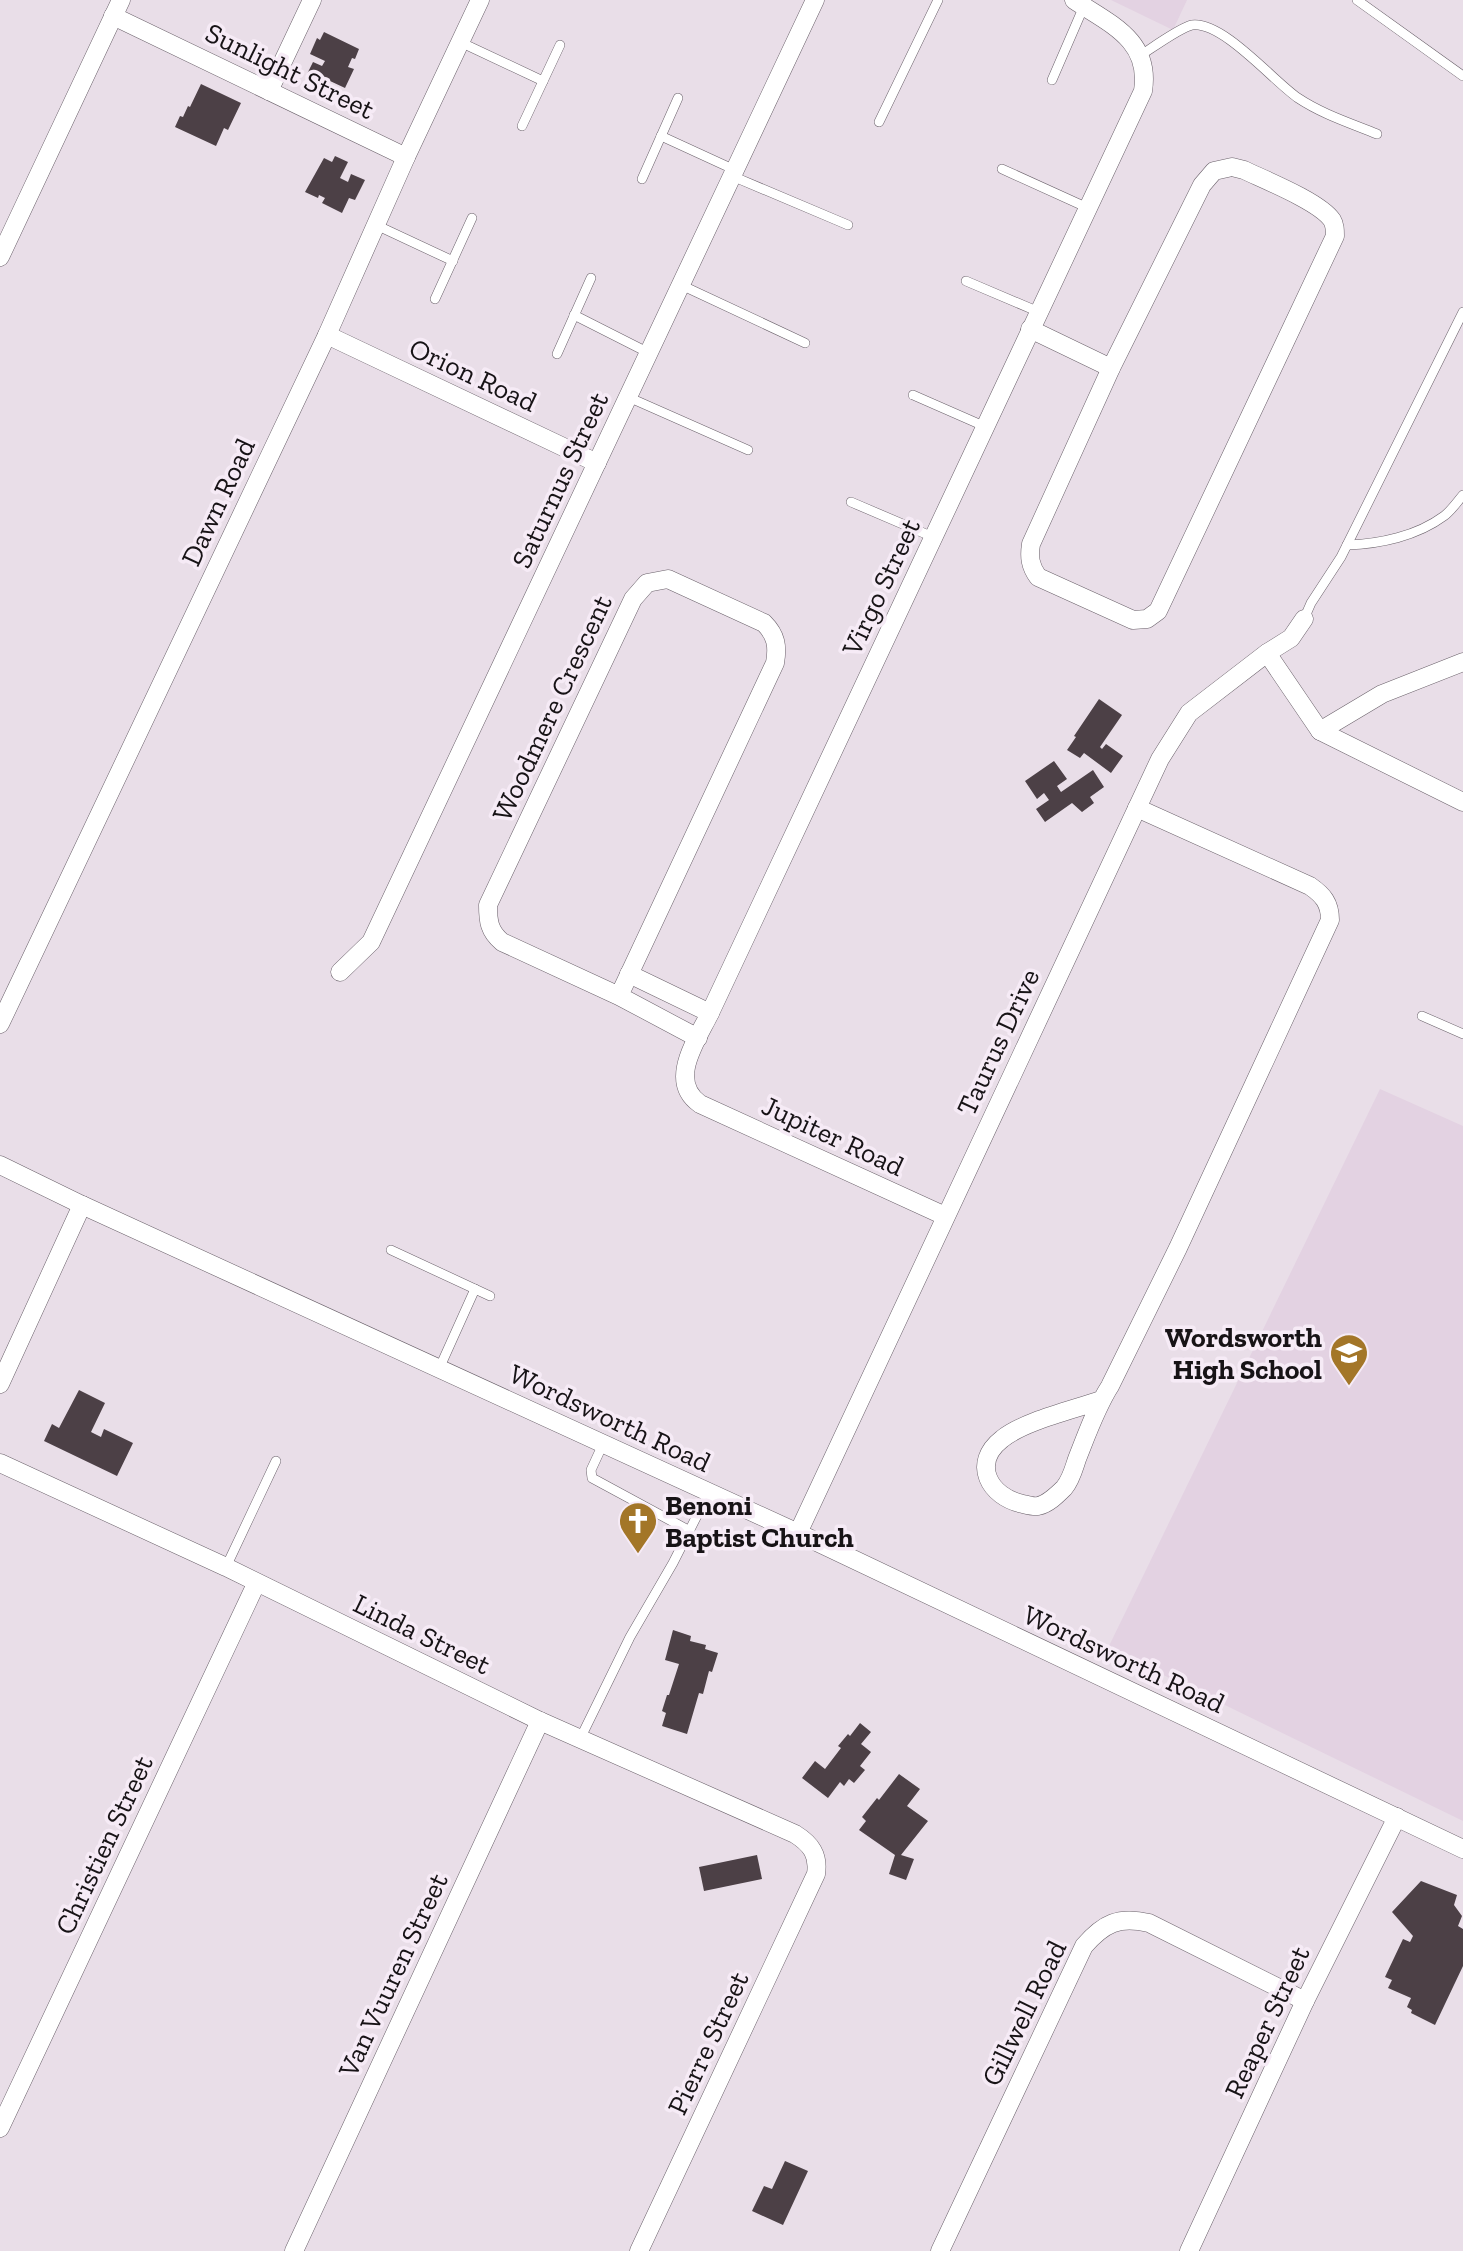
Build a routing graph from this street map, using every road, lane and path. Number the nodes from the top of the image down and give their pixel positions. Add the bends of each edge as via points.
1 (312, 0) edge
2 (480, 0) edge
3 (815, 0) edge
4 (938, 0) edge
5 (1357, 0) edge
6 (1079, 3) edge
7 (117, 8) edge
8 (460, 42) junction
9 (560, 45) dead end
10 (1141, 55) junction
11 (1463, 76) edge
12 (1052, 80) dead end
13 (543, 81) junction
14 (269, 91) junction
15 (678, 98) dead end
16 (878, 122) dead end
17 (522, 126) dead end
18 (1377, 134) dead end
19 (661, 136) junction
20 (406, 157) junction
21 (1002, 169) dead end
22 (734, 173) junction
23 (642, 179) dead end
24 (1088, 208) junction
25 (472, 218) dead end
26 (376, 225) junction
27 (848, 225) dead end
28 (0, 257) edge
29 (453, 261) junction
30 (591, 278) dead end
31 (966, 281) dead end
32 (681, 285) junction
33 (435, 299) dead end
34 (1039, 312) junction
35 (1463, 312) edge
36 (574, 315) junction
37 (1030, 330) junction
38 (327, 335) junction
39 (805, 343) dead end
40 (649, 353) junction
41 (557, 354) dead end
42 (1111, 368) junction
43 (913, 396) dead end
44 (628, 397) junction
45 (986, 426) junction
46 (748, 450) dead end
47 (597, 463) junction
48 (1463, 495) edge
49 (851, 502) dead end
50 (933, 537) junction
51 (1348, 545) junction
52 (1304, 619) joint
53 (1267, 653) junction
54 (1463, 662) edge
55 (1320, 731) junction
56 (1463, 802) edge
57 (1137, 808) junction
58 (340, 972) dead end
59 (629, 974) junction
60 (619, 996) junction
61 (710, 1013) junction
62 (1422, 1016) dead end
63 (0, 1024) edge
64 (1463, 1034) edge
65 (698, 1038) junction
66 (700, 1104) joint
67 (0, 1165) edge
68 (82, 1205) junction
69 (945, 1216) junction
70 (391, 1250) dead end
71 (475, 1289) junction
72 (490, 1296) dead end
73 (439, 1369) junction
74 (0, 1384) edge
75 (1101, 1400) junction
76 (603, 1444) junction
77 (276, 1461) dead end
78 (0, 1463) edge
79 (709, 1492) junction
80 (690, 1531) junction
81 (798, 1533) junction
82 (226, 1567) junction
83 (256, 1584) junction
84 (540, 1721) junction
85 (580, 1738) junction
86 (1397, 1817) junction
87 (1463, 1849) edge
88 (816, 1856) joint
89 (1305, 2001) junction
90 (0, 2128) edge
91 (294, 2251) edge
92 (639, 2251) edge
93 (940, 2251) edge
94 (1189, 2251) edge

1 - 14 street
2 - 8 street, Dawn Road
3 - 22 street, Saturnus Street
4 - 16 lane
5 - 11 lane
6 - 10 street via 1123,32
6 - 12 lane
7 - 14 street, Sunlight Street
7 - 28 street
8 - 13 lane
8 - 20 street, Dawn Road
9 - 13 lane
10 - 18 lane via 1189,26 1202,26 1230,40 1297,97
10 - 24 street, Virgo Street via 1143,91
13 - 17 lane
14 - 20 street, Sunlight Street
15 - 19 lane
19 - 22 lane
19 - 23 lane
20 - 26 street, Dawn Road
21 - 24 lane
22 - 27 lane
22 - 32 street, Saturnus Street
24 - 34 street, Virgo Street
25 - 29 lane
26 - 29 lane
26 - 38 street, Dawn Road
29 - 33 lane
30 - 36 lane
31 - 34 lane
32 - 39 lane
32 - 40 street, Saturnus Street
34 - 37 street, Virgo Street
35 - 51 lane
36 - 40 lane
36 - 41 lane
37 - 42 street
37 - 45 street, Virgo Street
38 - 47 street, Orion Road
38 - 63 street, Dawn Road
40 - 44 street, Saturnus Street
42 - 42 street via 1031,544 1029,559 1038,577 1137,621 1158,611 1335,236 1332,220 1321,209 1244,170 1213,171
43 - 45 lane
44 - 46 lane
44 - 47 street, Saturnus Street
45 - 50 street, Virgo Street
47 - 58 street, Saturnus Street via 371,942
48 - 51 lane via 1446,515 1421,530 1373,544
49 - 50 lane
50 - 61 street, Virgo Street
51 - 52 lane
52 - 53 street, Taurus Drive via 1291,638
53 - 55 street
53 - 57 street, Taurus Drive via 1189,713
54 - 55 street via 1382,694
55 - 56 street
57 - 69 street, Taurus Drive
57 - 75 street via 1310,886 1325,900 1330,920 1184,1236
59 - 60 street, Woodmere Crescent
59 - 60 street, Woodmere Crescent via 775,663 777,650 774,635 764,622 668,579 647,583 634,599 488,905 491,931 502,942
59 - 61 street
60 - 65 street, Woodmere Crescent
61 - 65 street, Virgo Street
62 - 64 lane
65 - 66 street, Virgo Street via 684,1078 692,1098
66 - 69 street, Jupiter Road
67 - 68 street, Wordsworth Road
68 - 73 street, Wordsworth Road
68 - 74 street
69 - 81 street, Taurus Drive
70 - 71 lane
71 - 72 lane
71 - 73 lane
73 - 76 street, Wordsworth Road
75 - 75 street via 1067,1485 1052,1499 1037,1507 1019,1504 991,1487 986,1472 989,1453 1000,1440 1017,1429
76 - 79 street, Wordsworth Road
76 - 80 lane via 592,1478
77 - 82 lane
78 - 82 street, Linda Street
79 - 80 lane
79 - 81 street, Wordsworth Road
80 - 85 lane
81 - 86 street, Wordsworth Road
82 - 83 street, Linda Street
83 - 84 street, Linda Street
83 - 90 street, Christien Street
84 - 85 street, Linda Street
84 - 91 street, Van Vuuren Street
85 - 88 street, Linda Street via 795,1835 807,1842
86 - 87 street, Wordsworth Road
86 - 89 street, Reaper Street
88 - 92 street, Pierre Street via 816,1874
89 - 93 street, Gillwell Road via 1149,1923 1129,1919 1109,1924 1084,1946
89 - 94 street, Reaper Street

